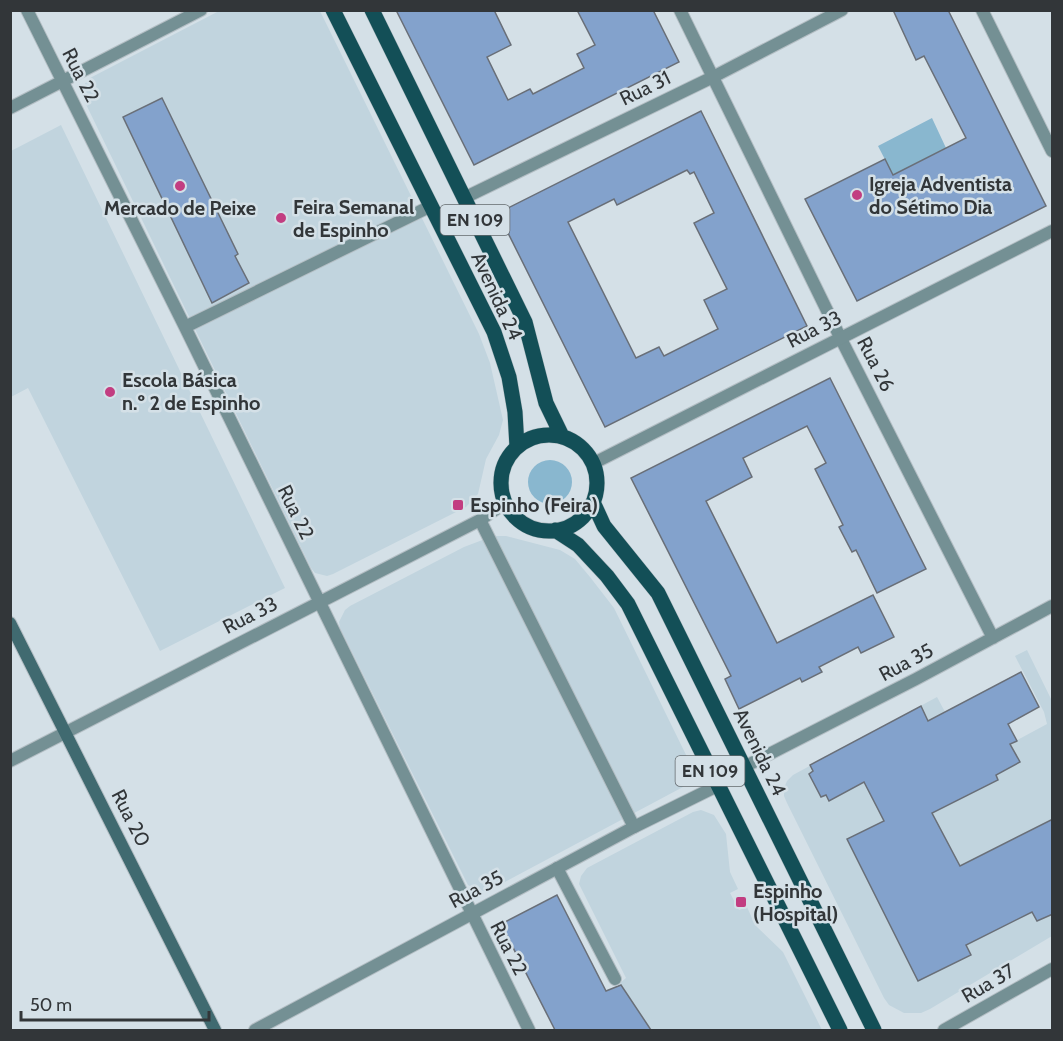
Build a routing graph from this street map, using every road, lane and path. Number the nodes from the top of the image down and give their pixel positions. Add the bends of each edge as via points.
1 (27, 10) edge
2 (201, 10) edge
3 (333, 10) edge
4 (372, 10) edge
5 (680, 10) edge
6 (842, 10) edge
7 (982, 10) edge
8 (713, 77) junction
9 (62, 81) junction
10 (10, 108) edge
11 (1053, 151) edge
12 (464, 198) junction
13 (431, 206) junction
14 (1053, 231) edge
15 (185, 327) junction
16 (840, 337) junction
17 (562, 436) junction
18 (517, 447) junction
19 (594, 463) junction
20 (593, 502) junction
21 (505, 503) junction
22 (480, 520) junction
23 (555, 530) junction
24 (318, 602) junction
25 (1053, 606) edge
26 (10, 623) edge
27 (993, 638) junction
28 (64, 733) junction
29 (10, 761) edge
30 (744, 767) junction
31 (717, 786) junction
32 (634, 826) junction
33 (557, 868) junction
34 (471, 914) junction
35 (1053, 969) edge
36 (615, 979) dead end
37 (215, 1030) edge
38 (255, 1030) edge
39 (529, 1030) edge
40 (840, 1030) edge
41 (874, 1030) edge
42 (944, 1030) edge

1 - 9 street, Rua 22
2 - 9 street
3 - 13 main road, Avenida 24 / EN 109
4 - 12 main road, Avenida 24 / EN 109
5 - 8 street, Rua 26
6 - 8 street, Rua 31
7 - 11 street
8 - 12 street, Rua 31
8 - 16 street, Rua 26
9 - 10 street
9 - 15 street, Rua 22
12 - 17 main road, Avenida 24 / EN 109 via 525,322 546,403
13 - 15 street
13 - 18 main road, Avenida 24 / EN 109 via 497,341 509,377
14 - 16 street, Rua 33
15 - 24 street, Rua 22
16 - 19 street, Rua 33
16 - 27 street, Rua 26
17 - 18 main road via 546,435
17 - 19 main road via 577,443
18 - 21 main road via 502,473
19 - 20 main road via 597,486
20 - 23 main road via 584,516
20 - 30 main road, Avenida 24 / EN 109 via 604,526 658,592
21 - 22 street, Rua 33
21 - 23 main road, EN 109 via 526,525
22 - 24 street, Rua 33
22 - 32 street
23 - 31 main road, EN 109 via 578,545 628,604
24 - 28 street, Rua 33
24 - 34 street, Rua 22
25 - 27 street, Rua 35
26 - 28 main road, Rua 20
27 - 30 street, Rua 35
28 - 29 street, Rua 33
28 - 37 main road, Rua 20
30 - 41 main road, Avenida 24 / EN 109
31 - 32 street, Rua 35
31 - 40 main road, EN 109
32 - 33 street, Rua 35
33 - 34 street, Rua 35
33 - 36 street
34 - 38 street, Rua 35
34 - 39 street, Rua 22
35 - 42 street, Rua 37

